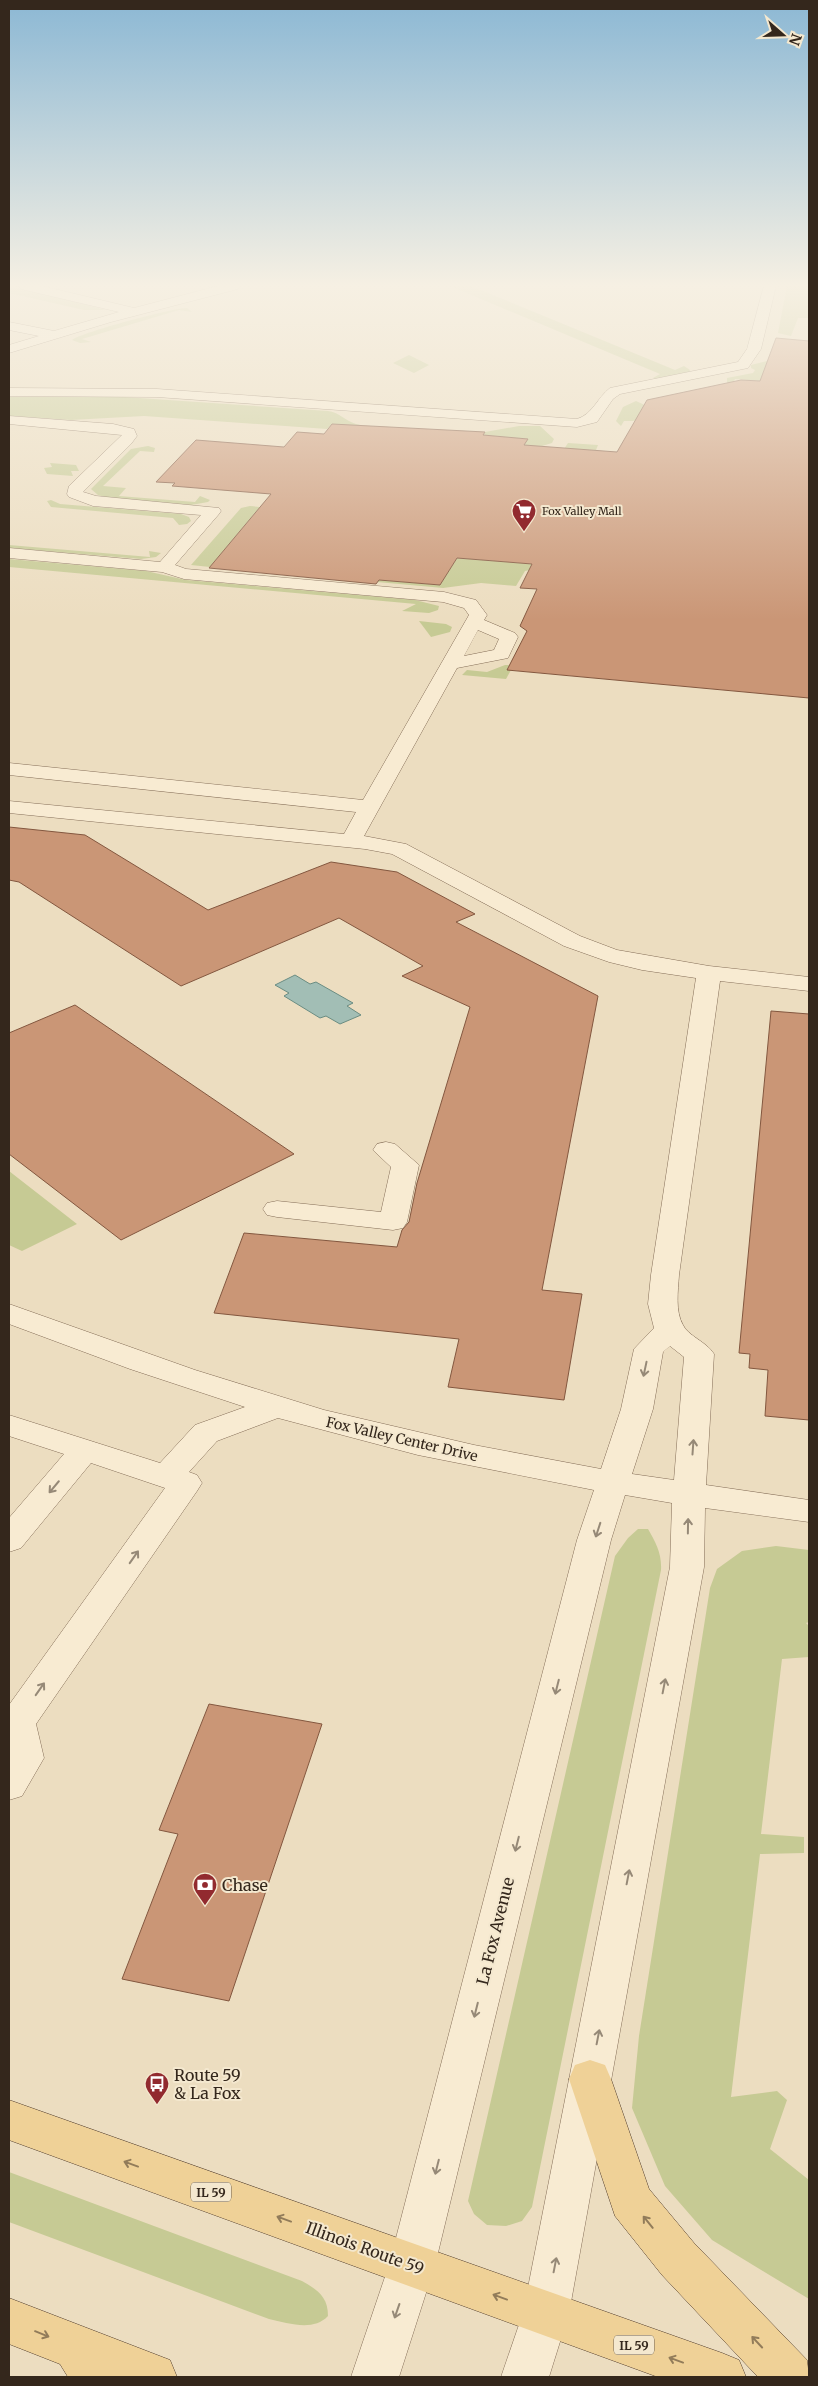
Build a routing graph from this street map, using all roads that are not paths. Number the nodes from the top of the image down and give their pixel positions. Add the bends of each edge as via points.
1 (217, 397) edge
2 (607, 397) edge
3 (9, 420) edge
4 (9, 553) edge
5 (164, 567) junction
6 (474, 622) junction
7 (450, 664) junction
8 (9, 769) edge
9 (9, 807) edge
10 (370, 807) junction
11 (350, 842) junction
12 (709, 973) junction
13 (809, 984) edge
14 (386, 1150) dead end
15 (276, 1209) dead end
16 (9, 1313) edge
17 (669, 1330) junction
18 (277, 1407) junction
19 (9, 1425) edge
20 (85, 1450) junction
21 (166, 1476) junction
22 (612, 1483) junction
23 (689, 1495) junction
24 (809, 1511) edge
25 (9, 1540) edge
26 (13, 1720) edge
27 (9, 1785) edge
28 (590, 2079) junction
29 (9, 2120) edge
30 (412, 2265) junction
31 (546, 2313) junction
32 (9, 2321) edge
33 (85, 2362) edge
34 (153, 2377) edge
35 (375, 2377) edge
36 (525, 2377) edge
37 (722, 2377) edge
38 (790, 2377) edge

1 - 2 street via 363,408 362,411 376,418 481,426 508,419 577,423 592,419
3 - 5 street via 128,432 130,436 126,441 75,489 75,494 82,498 93,502 213,511
4 - 5 street
5 - 6 street via 184,574 444,597 470,604 478,615
6 - 7 street
6 - 7 street via 509,637 500,654
7 - 10 street
8 - 10 street
9 - 11 street
10 - 11 street
11 - 12 street via 398,849 572,941 610,955
12 - 13 street
12 - 17 street via 665,1276 663,1304
14 - 15 street via 405,1165 393,1222
16 - 18 street, Fox Valley Center Drive
17 -> 22 street, La Fox Avenue via 649,1349 637,1409
23 -> 17 street via 699,1354
18 - 21 street via 206,1433
18 - 22 street, Fox Valley Center Drive via 409,1442
19 - 20 street
20 - 21 street
20 -> 25 street
26 -> 21 street via 186,1483
22 - 23 street, Fox Valley Center Drive
22 -> 30 street, La Fox Avenue via 594,1540
23 - 24 street, Fox Valley Center Drive
28 -> 23 street via 687,1567
26 - 27 street via 26,1758
31 -> 28 street
38 -> 28 main road via 678,2259 631,2201
30 -> 29 main road, Illinois Route 59 / IL 59
31 -> 30 main road, Illinois Route 59 / IL 59
30 -> 35 street, La Fox Avenue
31 - 36 street
37 -> 31 main road, Illinois Route 59 / IL 59
32 -> 33 main road
33 - 34 main road

